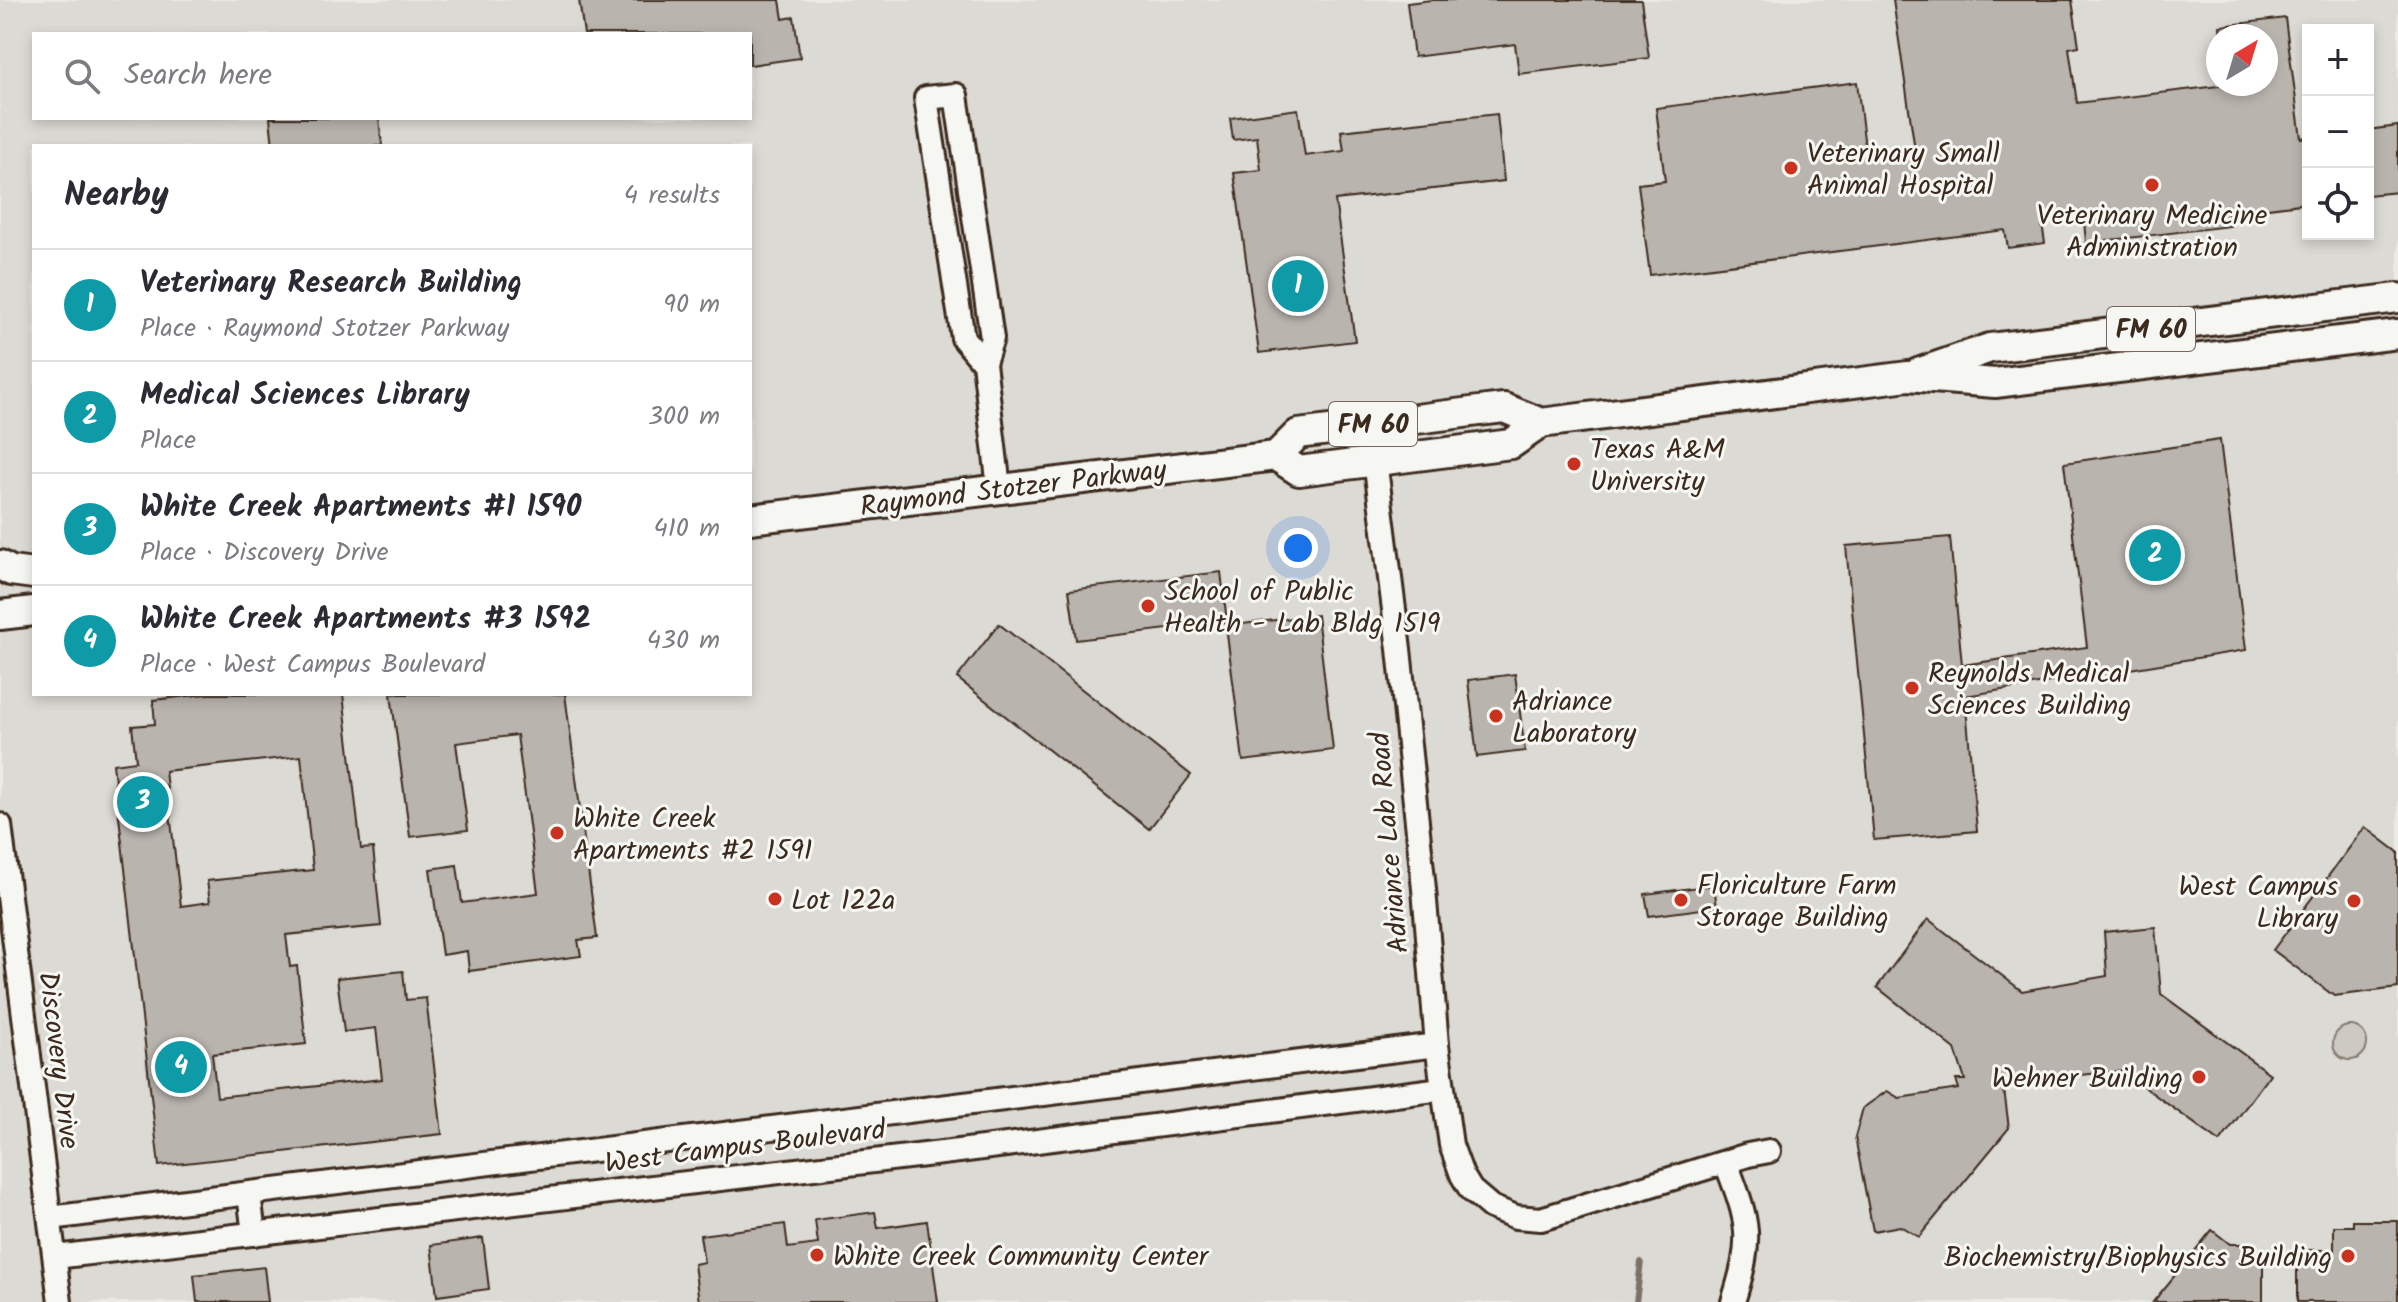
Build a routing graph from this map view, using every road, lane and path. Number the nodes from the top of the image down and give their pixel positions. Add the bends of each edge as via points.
1 (2398, 298) edge
2 (2125, 332) junction
3 (2398, 334) edge
4 (984, 363) junction
5 (2130, 367) junction
6 (1908, 376) junction
7 (1479, 411) junction
8 (1541, 423) junction
9 (1276, 456) junction
10 (1375, 460) junction
11 (999, 488) junction
12 (752, 519) edge
13 (0, 565) edge
14 (32, 574) edge
15 (32, 611) edge
16 (0, 615) edge
17 (0, 825) edge
18 (1437, 1045) junction
19 (1442, 1089) junction
20 (1769, 1151) dead end
21 (1726, 1163) junction
22 (249, 1194) junction
23 (50, 1218) junction
24 (254, 1234) junction
25 (55, 1257) junction
26 (60, 1302) edge
27 (1733, 1302) edge

1 - 2 main road, Raymond Stotzer Parkway / FM 60
2 - 5 main road
2 - 6 main road, Raymond Stotzer Parkway / FM 60 via 1990,348
3 - 5 main road, Raymond Stotzer Parkway / FM 60
4 - 4 street via 963,338 926,98 956,95 992,338
4 - 11 street
5 - 6 main road, Raymond Stotzer Parkway / FM 60 via 1995,383
6 - 8 main road, Raymond Stotzer Parkway / FM 60
7 - 8 main road, Raymond Stotzer Parkway / FM 60 via 1504,408
7 - 9 main road, Raymond Stotzer Parkway / FM 60 via 1298,434
7 - 10 main road via 1451,433 1390,441
8 - 10 main road, Raymond Stotzer Parkway / FM 60 via 1511,444
9 - 10 main road, Raymond Stotzer Parkway / FM 60 via 1299,471
9 - 11 main road, Raymond Stotzer Parkway / FM 60
10 - 18 street, Adriance Lab Road via 1403,679
11 - 12 main road, Raymond Stotzer Parkway / FM 60
13 - 14 main road
15 - 16 main road
17 - 23 street, Discovery Drive
18 - 19 street, Adriance Lab Road
18 - 22 street, West Campus Boulevard
19 - 21 street, Adriance Lab Road via 1455,1161 1471,1190 1491,1207 1516,1217 1541,1219
19 - 24 street, West Campus Boulevard
20 - 21 street
21 - 27 street via 1748,1231
22 - 23 street, West Campus Boulevard
22 - 24 street
23 - 25 street, Discovery Drive
24 - 25 street, West Campus Boulevard
25 - 26 street, Discovery Drive

